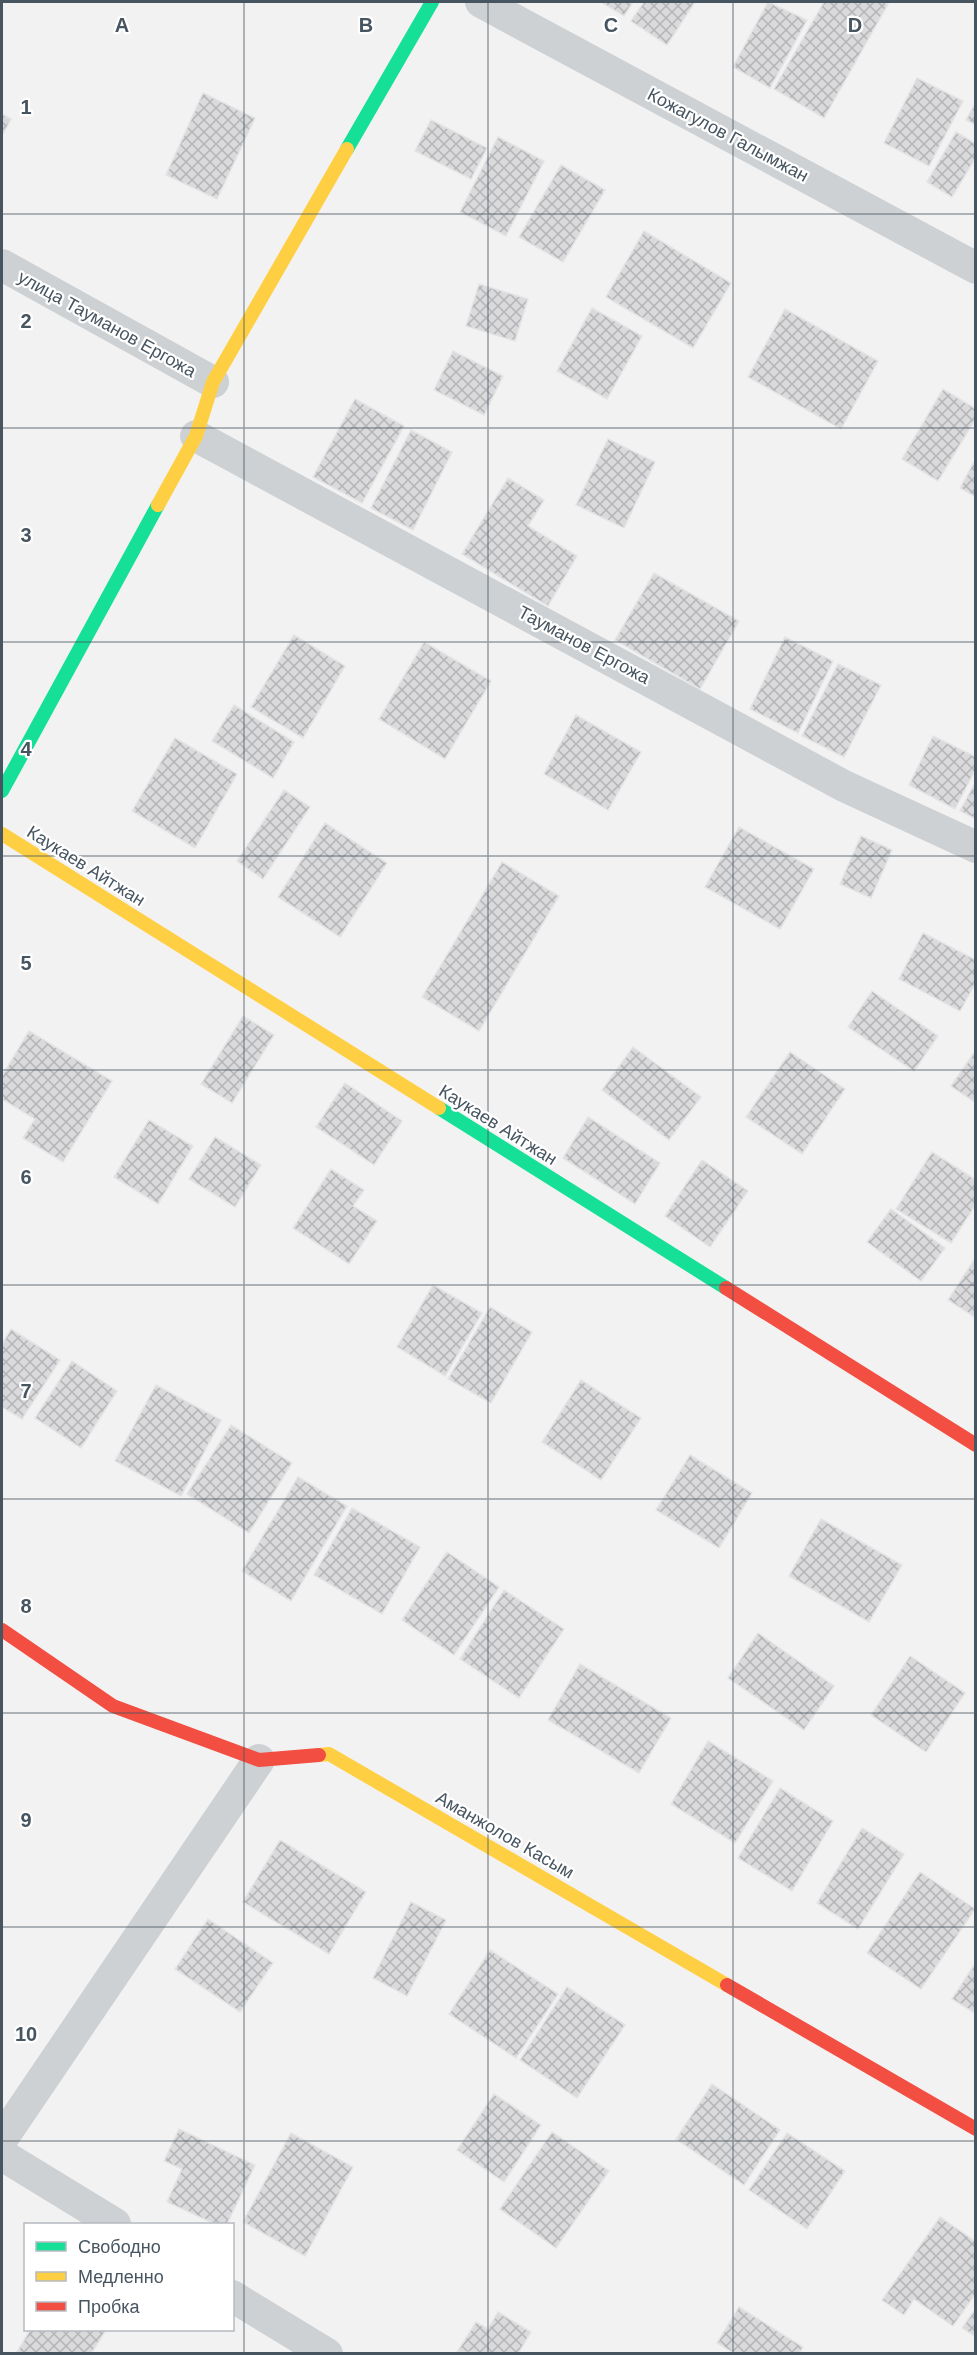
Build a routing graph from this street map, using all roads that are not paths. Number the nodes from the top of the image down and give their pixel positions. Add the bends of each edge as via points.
1 (432, 2) edge
2 (481, 2) edge
3 (2, 265) edge
4 (975, 268) edge
5 (213, 382) junction
6 (196, 436) junction
7 (2, 791) edge
8 (2, 834) edge
9 (975, 848) edge
10 (975, 1445) edge
11 (2, 1630) edge
12 (259, 1760) junction
13 (975, 2129) edge
14 (2, 2139) edge
15 (2, 2156) edge
16 (113, 2223) edge
17 (234, 2297) edge
18 (327, 2354) edge

1 - 5 street
2 - 4 street, Кожагулов Галымжан
3 - 5 street, улица Тауманов Ергожа
5 - 6 street
6 - 7 street
6 - 9 street, Тауманов Ергожа via 844,786
8 - 10 street, Каукаев Айтжан
11 - 12 street, Аманжолов Касым via 113,1706
12 - 13 street, Аманжолов Касым via 329,1754
12 - 14 street
15 - 16 street
17 - 18 street

